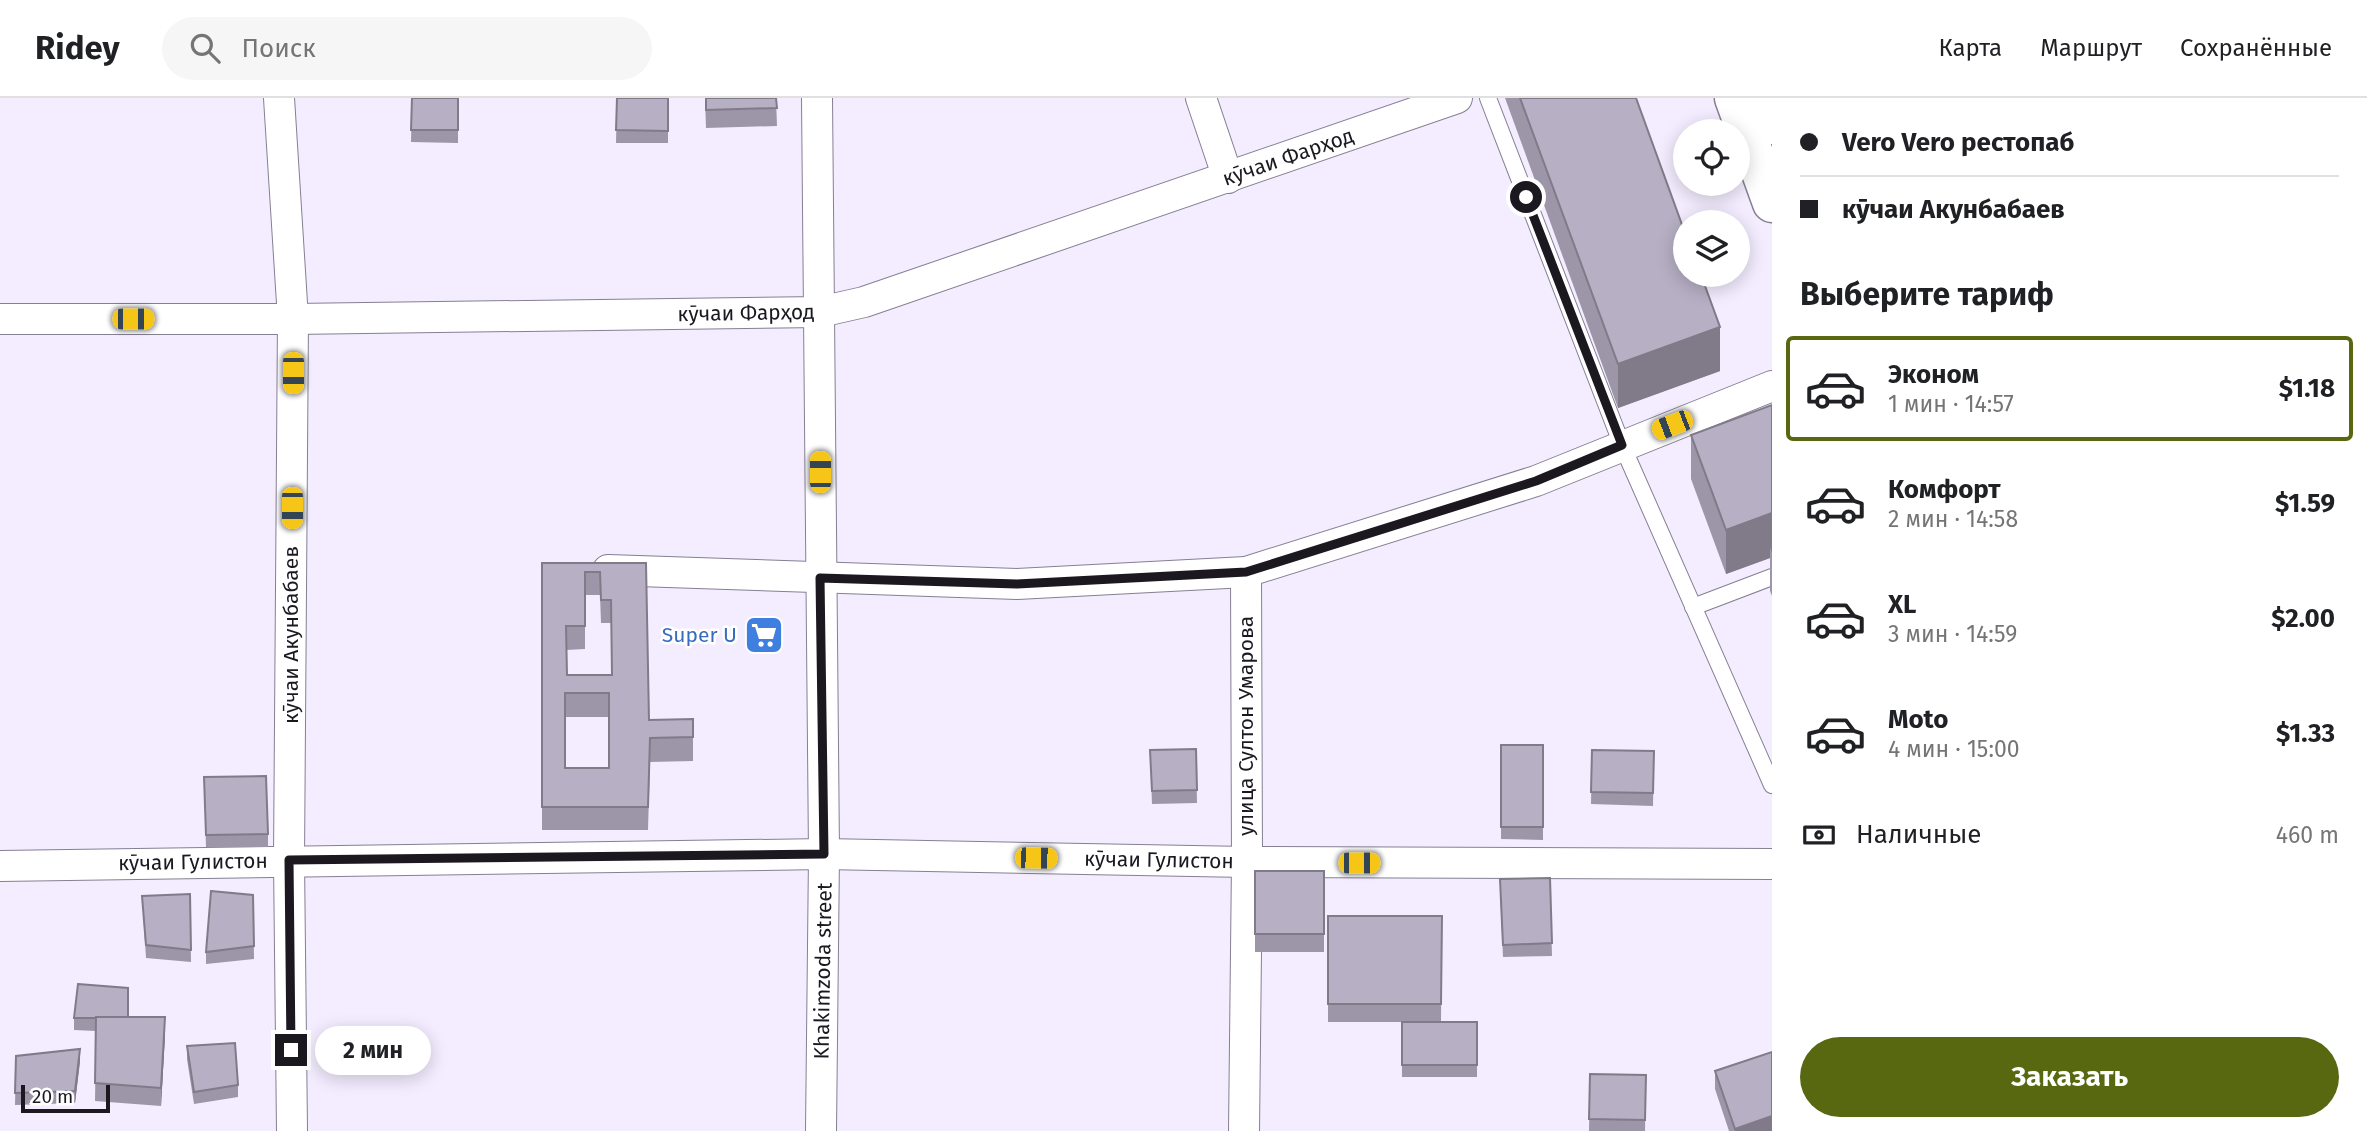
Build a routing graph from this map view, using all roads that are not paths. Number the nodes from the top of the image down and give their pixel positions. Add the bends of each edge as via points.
1 (279, 98) edge
2 (817, 98) edge
3 (1201, 98) edge
4 (1488, 98) edge
5 (1734, 98) edge
6 (1762, 98) edge
7 (1440, 101) edge
8 (1772, 125) edge
9 (1228, 178) junction
10 (1772, 203) edge
11 (820, 312) junction
12 (0, 319) edge
13 (293, 319) junction
14 (1772, 386) edge
15 (1622, 445) junction
16 (574, 569) edge
17 (1246, 572) junction
18 (1772, 577) edge
19 (820, 578) junction
20 (1693, 607) junction
21 (1772, 785) edge
22 (824, 854) junction
23 (289, 860) junction
24 (1247, 862) junction
25 (1772, 864) edge
26 (0, 866) edge
27 (292, 1131) edge
28 (821, 1131) edge
29 (1244, 1131) edge

1 - 13 street, кӯчаи Акунбабаев
2 - 11 street, Khakimzoda street
3 - 9 street
4 - 15 lane
5 - 10 highway
6 - 8 highway
7 - 9 street, кӯчаи Фарҳод
9 - 11 street, кӯчаи Фарҳод via 864,302
11 - 13 street, кӯчаи Фарҳод
11 - 19 street, Khakimzoda street
12 - 13 street, кӯчаи Фарҳод
13 - 23 street, кӯчаи Акунбабаев
14 - 15 street
15 - 17 street via 1536,481
15 - 20 lane
16 - 19 street
17 - 19 street via 1017,584
17 - 24 street, улица Султон Умарова
18 - 20 lane
19 - 22 street, Khakimzoda street
20 - 21 lane
22 - 23 street, кӯчаи Гулистон
22 - 24 street, кӯчаи Гулистон
22 - 28 street, Khakimzoda street
23 - 26 street, кӯчаи Гулистон
23 - 27 street, кӯчаи Акунбабаев
24 - 25 street, кӯчаи Гулистон
24 - 29 street, улица Султон Умарова

